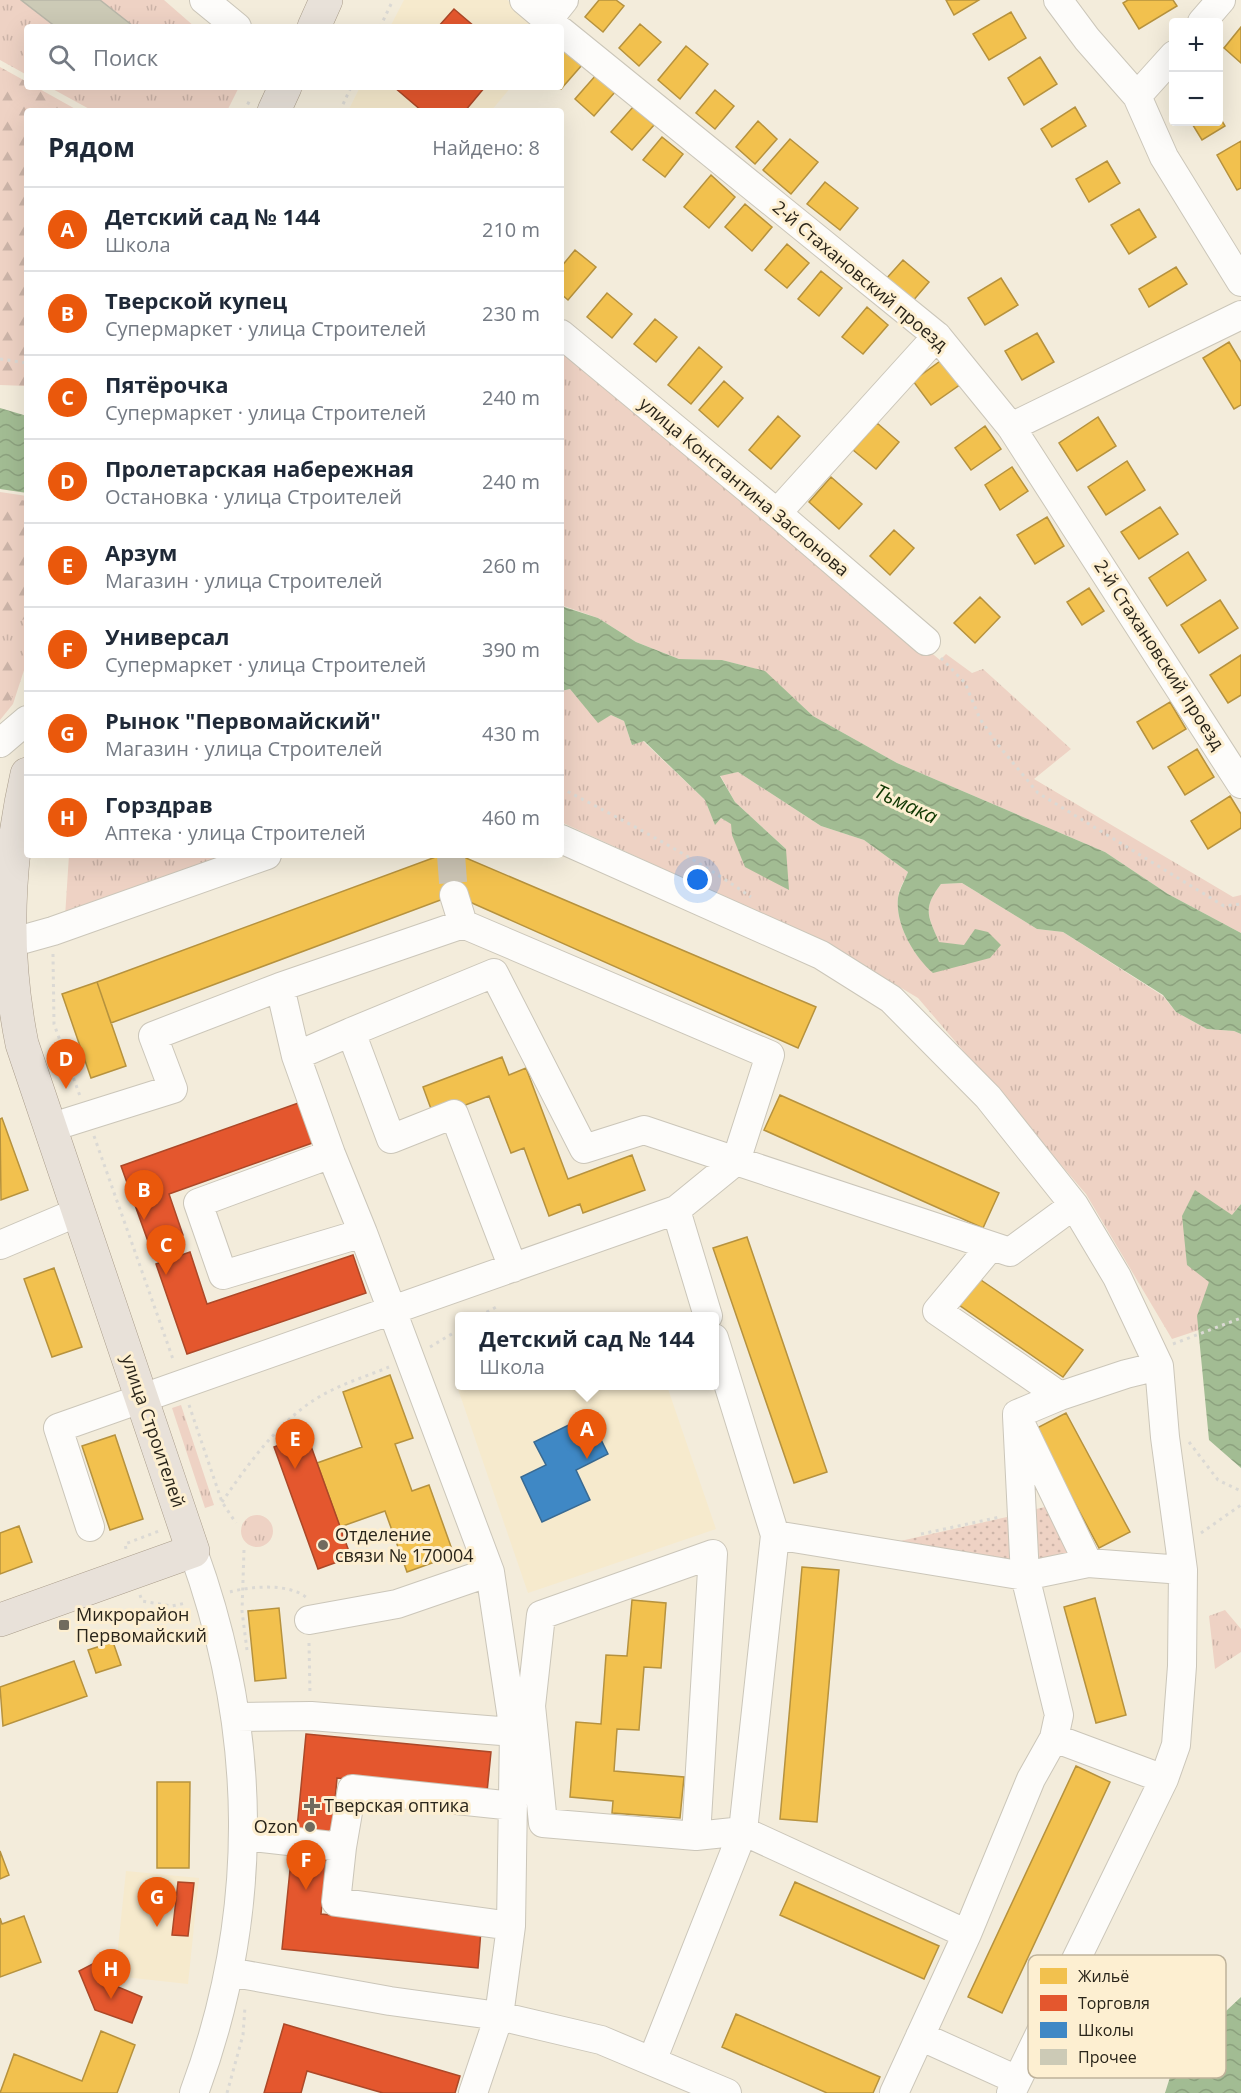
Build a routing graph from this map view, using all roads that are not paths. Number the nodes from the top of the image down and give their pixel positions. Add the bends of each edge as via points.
1 (326, 0) edge
2 (524, 0) edge
3 (1058, 0) edge
4 (1221, 0) edge
5 (206, 1) edge
6 (1205, 18) edge
7 (557, 20) edge
8 (233, 24) edge
9 (315, 24) edge
10 (564, 26) edge
11 (1169, 60) edge
12 (1137, 96) junction
13 (1241, 282) edge
14 (1241, 315) edge
15 (564, 336) edge
16 (937, 336) junction
17 (1011, 427) junction
18 (777, 513) junction
19 (926, 641) road end
20 (24, 723) edge
21 (0, 743) edge
22 (1241, 784) edge
23 (24, 791) edge
24 (564, 840) edge
25 (259, 858) edge
26 (454, 895) tunnel mouth
27 (463, 924) junction
28 (5, 941) edge
29 (280, 987) junction
30 (351, 1032) junction
31 (296, 1056) junction
32 (49, 1128) junction
33 (331, 1154) junction
34 (736, 1161) junction
35 (1074, 1205) junction
36 (676, 1210) junction
37 (78, 1212) junction
38 (363, 1233) junction
39 (0, 1245) edge
40 (991, 1245) junction
41 (513, 1268) junction
42 (392, 1312) junction
43 (707, 1312) edge
44 (719, 1354) edge
45 (1159, 1366) junction
46 (1060, 1396) junction
47 (143, 1398) junction
48 (1017, 1416) junction
49 (90, 1527) dead end
50 (775, 1535) junction
51 (193, 1551) junction
52 (1181, 1558) junction
53 (1088, 1563) junction
54 (490, 1572) junction
55 (1025, 1576) junction
56 (0, 1620) edge
57 (309, 1620) road end
58 (237, 1717) junction
59 (514, 1732) junction
60 (1054, 1738) junction
61 (1164, 1779) junction
62 (513, 1806) junction
63 (743, 1831) junction
64 (244, 1836) junction
65 (696, 1836) junction
66 (342, 1846) junction
67 (511, 1926) junction
68 (967, 1934) junction
69 (1078, 1955) edge
70 (229, 1972) junction
71 (499, 2016) junction
72 (920, 2036) junction
73 (1028, 2057) edge
74 (652, 2061) junction
75 (1014, 2086) edge
76 (194, 2093) edge
77 (473, 2093) edge
78 (727, 2093) edge
79 (894, 2093) edge

1 - 9 main road
2 - 7 street, 2-й Стахановский проезд
3 - 12 street
4 - 6 street
5 - 8 street
10 - 16 street, 2-й Стахановский проезд
11 - 12 street
12 - 13 street via 1164,157
14 - 17 street
15 - 18 street, улица Константина Заслонова
16 - 17 street, 2-й Стахановский проезд
16 - 18 street
17 - 22 street, 2-й Стахановский проезд
18 - 19 street, улица Константина Заслонова
20 - 21 street
23 - 28 main road, улица Строителей via 13,854
24 - 35 street via 821,955 891,999 988,1097
25 - 28 street via 53,931
26 - 27 street
27 - 29 street
27 - 34 street via 770,1055
28 - 32 main road, улица Строителей via 21,1035
29 - 31 street
29 - 32 street via 153,1036 173,1089
30 - 31 street
30 - 34 street via 494,973 584,1149 644,1130
30 - 41 street via 391,1139 454,1114
31 - 33 street
32 - 37 main road, улица Строителей
33 - 38 street
33 - 38 street via 198,1203 223,1275
34 - 36 street
34 - 40 street
35 - 40 street via 1010,1252
35 - 45 street via 1117,1277
36 - 41 street
36 - 43 street
37 - 39 street
37 - 47 main road, улица Строителей
38 - 42 street
40 - 46 street via 937,1311
41 - 42 street
42 - 47 street
42 - 54 street
44 - 50 street
45 - 46 street
45 - 52 street
46 - 48 street
47 - 49 street via 58,1428
47 - 51 main road, улица Строителей
48 - 53 street
48 - 55 street
50 - 55 street
50 - 63 street
51 - 56 main road
51 - 58 street, улица Строителей via 221,1637
52 - 53 street
52 - 61 street via 1182,1666 1176,1746
53 - 55 street
54 - 57 street via 397,1604
54 - 59 street
55 - 60 street via 1059,1715
58 - 59 street via 310,1716
58 - 64 street, улица Строителей
59 - 62 street
60 - 61 street
60 - 68 street via 1031,1779
61 - 69 street
62 - 66 street via 352,1789
62 - 67 street
63 - 65 street
63 - 68 street
63 - 74 street
64 - 66 street
64 - 70 street, улица Строителей
65 - 65 street via 543,1823 531,1706 541,1615 713,1554
66 - 67 street via 336,1902
67 - 71 street
68 - 72 street
70 - 71 street
70 - 76 street, улица Строителей
71 - 74 street via 601,2040
71 - 77 street
72 - 75 street
72 - 79 street
73 - 75 street
74 - 78 street

